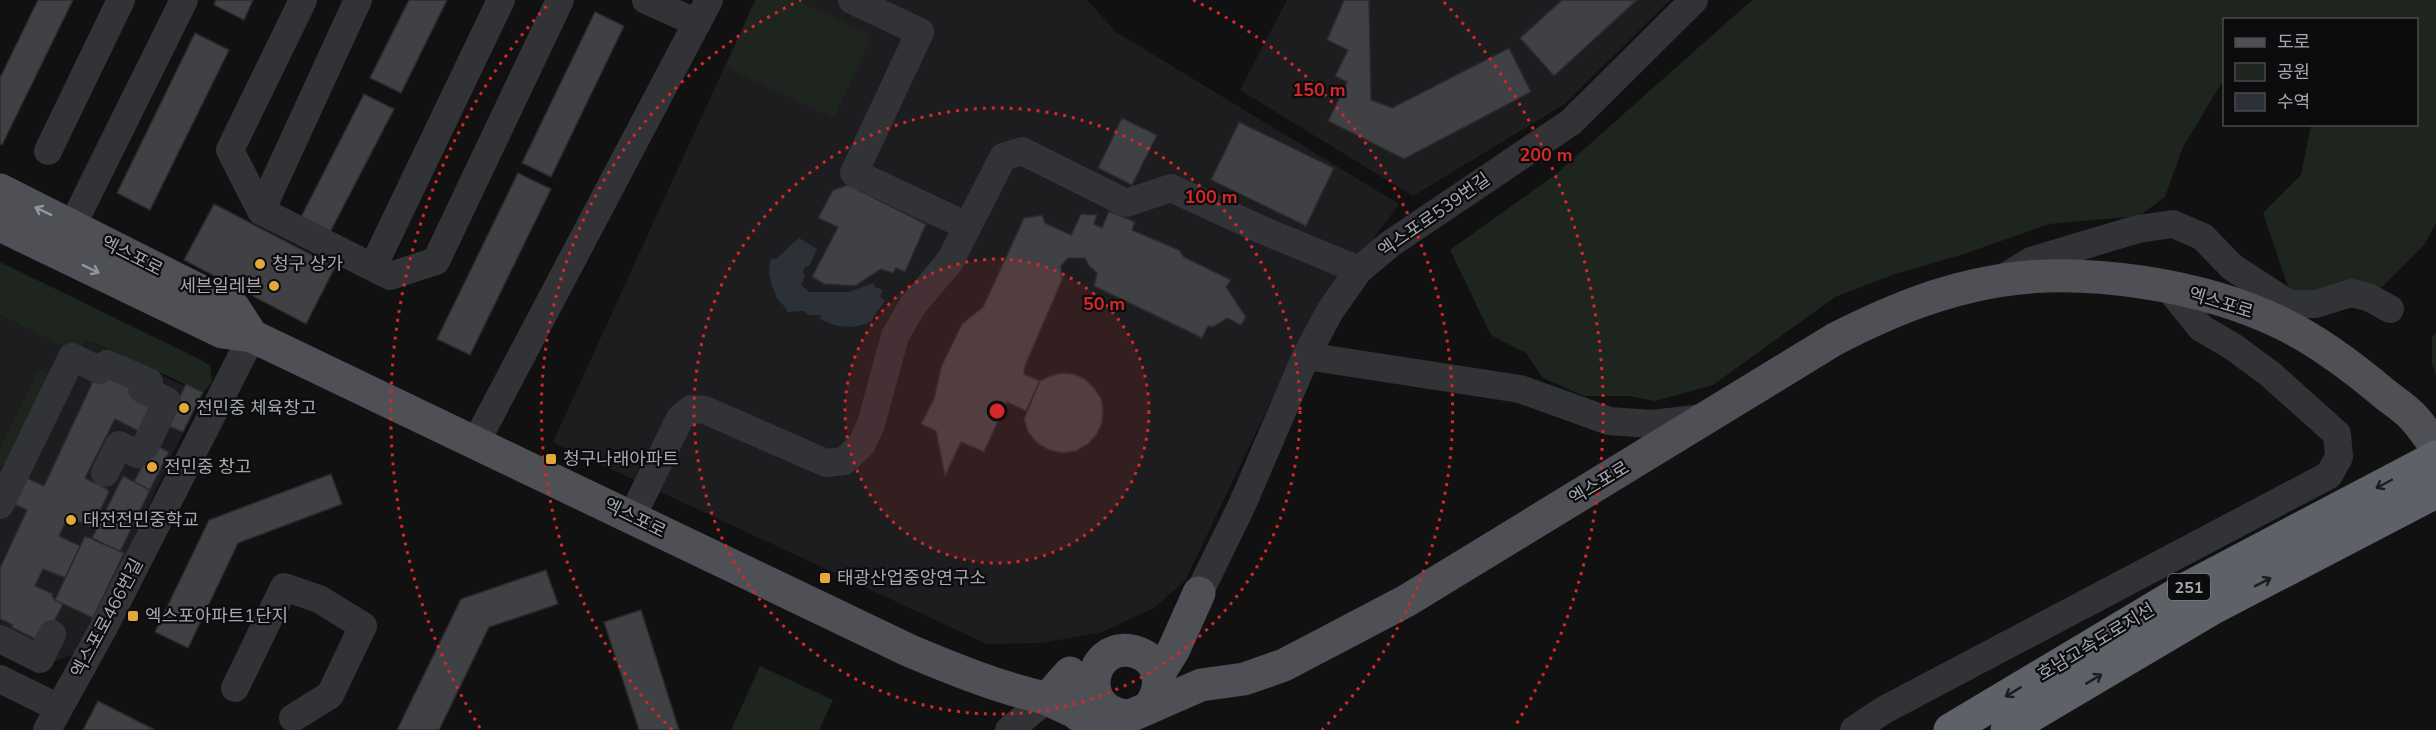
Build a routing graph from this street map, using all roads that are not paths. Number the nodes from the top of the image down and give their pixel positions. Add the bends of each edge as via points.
1 (121, 0) edge
2 (184, 0) edge
3 (303, 0) edge
4 (358, 0) edge
5 (501, 0) edge
6 (560, 0) edge
7 (646, 0) edge
8 (852, 0) edge
9 (1694, 0) edge
10 (703, 12) edge
11 (48, 151) dead end
12 (0, 190) edge
13 (261, 211) junction
14 (0, 225) edge
15 (966, 226) junction
16 (68, 241) junction
17 (373, 267) junction
18 (1359, 270) junction
19 (1998, 281) junction
20 (2168, 287) junction
21 (2390, 309) dead end
22 (252, 336) junction
23 (1306, 356) junction
24 (1704, 418) junction
25 (476, 442) junction
26 (2436, 447) edge
27 (2436, 457) edge
28 (105, 473) dead end
29 (2436, 492) edge
30 (0, 506) edge
31 (632, 517) junction
32 (1199, 593) junction
33 (52, 634) dead end
34 (0, 639) edge
35 (1179, 639) junction
36 (1114, 656) junction
37 (0, 680) edge
38 (1196, 683) junction
39 (235, 688) dead end
40 (1034, 695) junction
41 (1127, 709) edge
42 (293, 718) dead end
43 (53, 719) edge
44 (1009, 730) edge
45 (1854, 730) edge
46 (1950, 730) edge
47 (2007, 730) edge

1 - 11 street
2 - 16 street
3 - 13 street via 230,150
4 - 13 street
5 - 17 street
6 - 17 street via 436,261 390,276
7 - 10 street
8 - 15 street via 920,32 854,173
9 - 18 street, 엑스포로539번길 via 1570,122 1390,244
10 - 25 street
16 -> 12 main road, 엑스포로
13 - 17 street
14 - 16 main road, 엑스포로
15 - 18 street via 1003,157 1022,151 1126,203 1171,188
15 - 31 street via 950,261 914,305 895,336 871,424 862,444 844,461 826,464 705,410 691,410 680,418
16 - 22 main road, 엑스포로 via 222,332
18 - 23 street, 엑스포로539번길 via 1330,311
19 - 20 main road, 엑스포로 via 2054,275 2121,279
19 - 21 street, 엑스포로 via 2031,261 2138,229 2173,224 2203,237 2232,267 2289,304 2316,304 2352,293
19 - 24 main road, 엑스포로 via 1946,292 1883,314
20 - 26 main road, 엑스포로 via 2241,307 2281,323 2361,375 2413,417
20 - 45 street via 2201,328 2270,374 2337,434 2339,457 2329,475 1884,710
22 - 25 main road, 엑스포로
22 - 43 street, 엑스포로466번길
23 - 24 street via 1520,389 1609,421 1652,424
23 - 32 street, 엑스포로539번길
24 - 38 main road, 엑스포로 via 1406,601 1284,665 1244,679
25 - 31 main road, 엑스포로
27 -> 46 highway, 호남고속도로지선 / 251 via 2191,586
28 - 30 street via 119,445 137,454 145,447 167,401 142,389 149,382 107,364 99,370 72,357
47 -> 29 highway, 호남고속도로지선 / 251 via 2213,608
31 - 40 main road, 엑스포로 via 908,650 973,678
32 - 35 main road
32 - 36 main road via 1176,619
33 - 34 street via 40,659
35 - 38 main road via 1178,655 1185,673
35 - 41 main road
36 - 40 main road via 1070,673
36 - 41 main road via 1095,672 1095,695
36 - 41 main road via 1147,657 1154,665
37 - 43 street
38 - 41 main road, 엑스포로
39 - 42 street via 284,587 319,599 363,626 330,695
40 - 41 main road, 엑스포로
40 - 44 street

